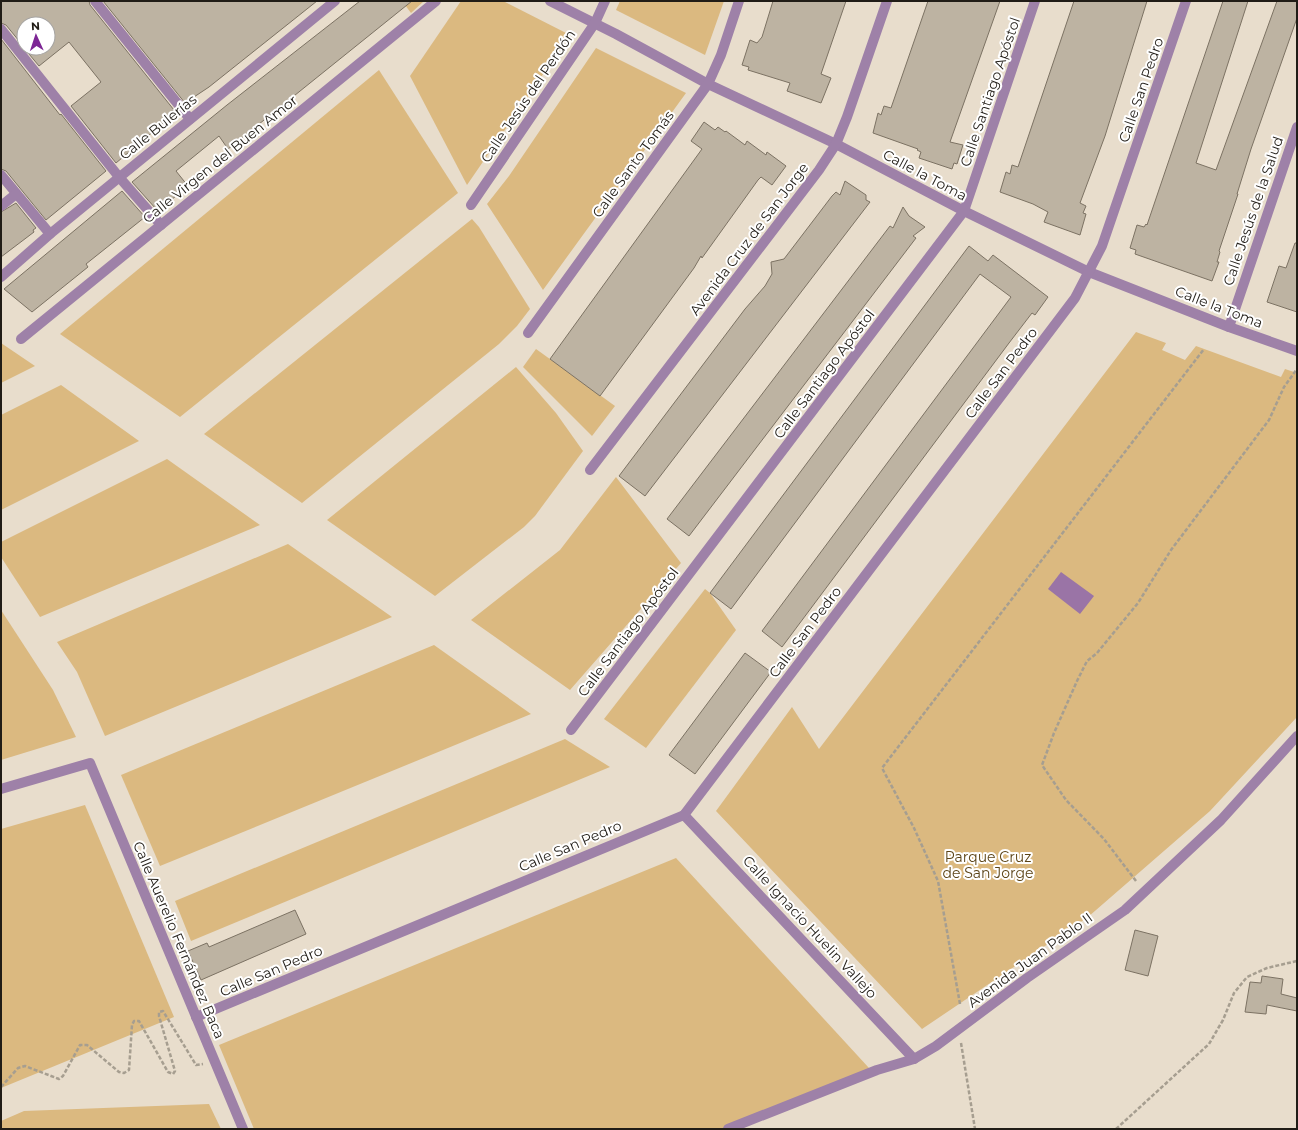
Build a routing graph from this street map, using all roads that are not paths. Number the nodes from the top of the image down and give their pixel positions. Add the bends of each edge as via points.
1 (95, 1) edge
2 (335, 1) edge
3 (436, 1) edge
4 (550, 1) edge
5 (605, 1) edge
6 (739, 1) edge
7 (887, 1) edge
8 (1036, 1) edge
9 (1186, 1) edge
10 (595, 23) junction
11 (1, 29) edge
12 (708, 84) junction
13 (190, 120) junction
14 (1297, 127) edge
15 (836, 144) junction
16 (1, 175) edge
17 (119, 177) junction
18 (16, 194) junction
19 (472, 205) dead end
20 (1, 206) edge
21 (964, 212) junction
22 (162, 225) junction
23 (50, 234) junction
24 (1089, 272) junction
25 (1, 277) edge
26 (1229, 327) junction
27 (528, 333) dead end
28 (21, 339) dead end
29 (1297, 351) edge
30 (590, 470) dead end
31 (571, 730) dead end
32 (1297, 736) edge
33 (1, 789) edge
34 (684, 815) junction
35 (196, 1017) junction
36 (914, 1059) junction
37 (243, 1129) edge
38 (728, 1129) edge

1 - 13 street
2 - 13 street, Calle Bulerías
3 - 22 street, Calle Virgen del Buen Amor
4 - 10 street, Calle la Toma
5 - 10 street, Calle Jesús del Perdón
6 - 12 street, Calle Santo Tomás via 721,55
7 - 15 street, Avenida Cruz de San Jorge
8 - 21 street, Calle Santiago Apóstol
9 - 24 street, Calle San Pedro via 1102,246
10 - 12 street, Calle la Toma
10 - 19 street, Calle Jesús del Perdón
11 - 17 street
12 - 15 street, Calle la Toma
12 - 27 street, Calle Santo Tomás
13 - 17 street, Calle Bulerías
14 - 26 street, Calle Jesús de la Salud
15 - 21 street, Calle la Toma
15 - 30 street, Avenida Cruz de San Jorge via 819,170
16 - 18 street
17 - 22 street
17 - 23 street, Calle Bulerías
18 - 20 street
18 - 23 street
21 - 24 street, Calle la Toma
21 - 31 street, Calle Santiago Apóstol
22 - 28 street, Calle Virgen del Buen Amor
23 - 25 street, Calle Bulerías
24 - 26 street, Calle la Toma
24 - 34 street, Calle San Pedro via 1075,298
26 - 29 street, Calle la Toma
32 - 36 street, Avenida Juan Pablo II via 1221,820 1124,910 1026,978 936,1046
33 - 35 street, Calle Auerelio Fernández Baca via 90,763
34 - 35 street, Calle San Pedro
34 - 36 street, Calle Ignacio Huelin Vallejo
35 - 37 street, Calle Auerelio Fernández Baca
36 - 38 street, Avenida Juan Pablo II via 877,1070

